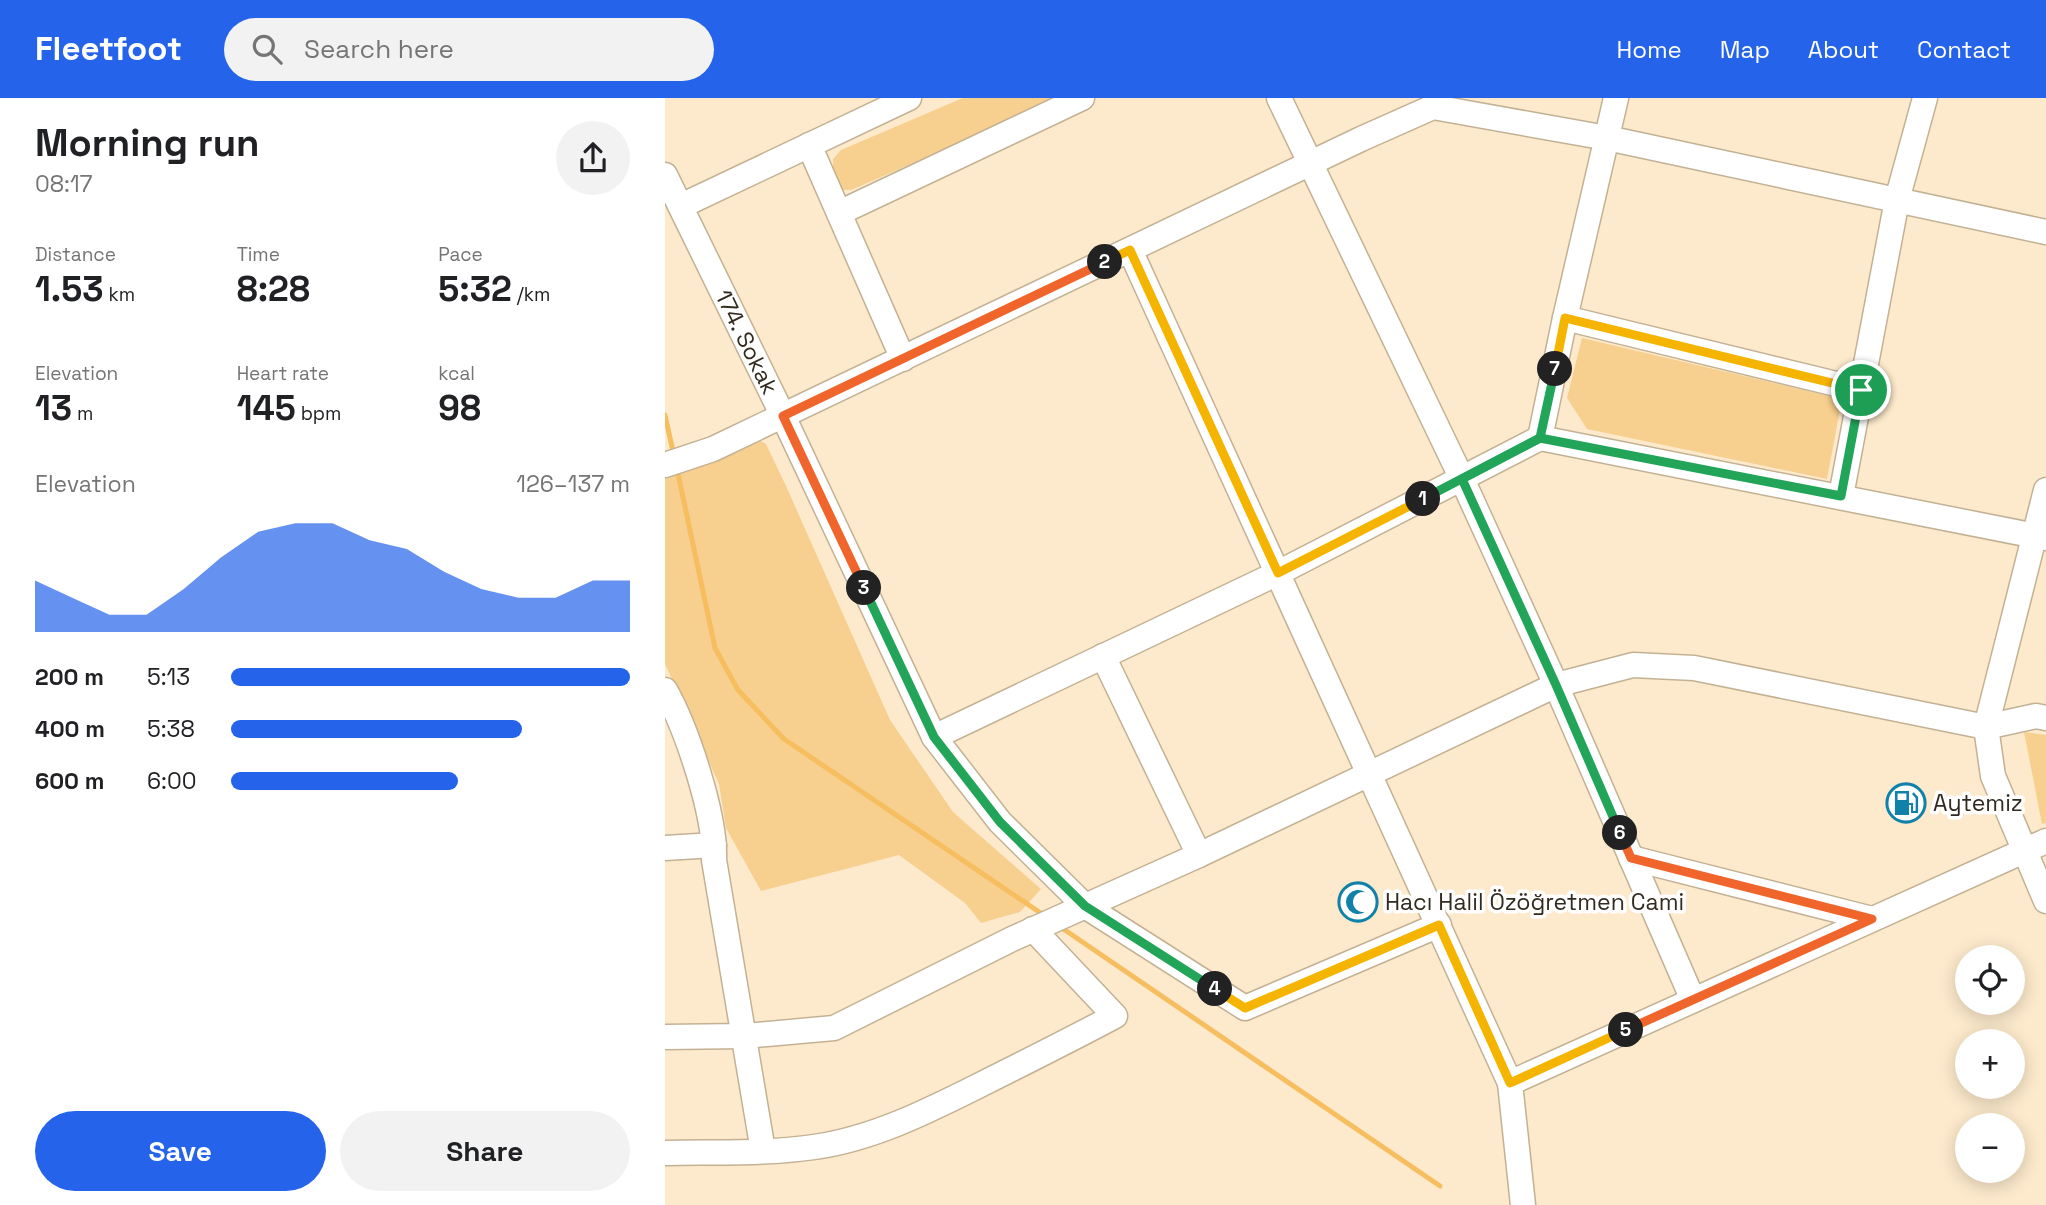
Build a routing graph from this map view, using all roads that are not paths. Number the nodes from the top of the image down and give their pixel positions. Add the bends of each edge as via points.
1 (909, 98) edge
2 (1082, 98) edge
3 (1279, 98) edge
4 (1616, 98) edge
5 (1925, 98) edge
6 (1434, 103) edge
7 (1607, 138) junction
8 (809, 145) junction
9 (1310, 164) junction
10 (665, 174) edge
11 (1897, 200) junction
12 (681, 206) junction
13 (839, 213) junction
14 (2046, 232) edge
15 (1130, 250) junction
16 (1565, 318) junction
17 (903, 359) junction
18 (1861, 390) junction
19 (783, 416) junction
20 (1540, 438) junction
21 (665, 465) edge
22 (1462, 479) junction
23 (2046, 490) edge
24 (1841, 496) junction
25 (2041, 537) edge
26 (1278, 573) junction
27 (1103, 656) junction
28 (1556, 685) junction
29 (665, 690) edge
30 (2046, 718) edge
31 (1986, 727) junction
32 (934, 737) junction
33 (1370, 774) junction
34 (2046, 841) edge
35 (714, 845) junction
36 (665, 848) edge
37 (2023, 850) junction
38 (1199, 855) junction
39 (1631, 858) junction
40 (2046, 901) edge
41 (1077, 909) junction
42 (1872, 919) junction
43 (1439, 925) junction
44 (1022, 934) junction
45 (1692, 1000) junction
46 (744, 1036) junction
47 (665, 1037) edge
48 (1510, 1083) junction
49 (763, 1151) junction
50 (665, 1153) edge
51 (1523, 1205) edge

1 - 8 street
2 - 13 street
3 - 9 street
4 - 7 street
5 - 11 street
6 - 7 street
6 - 9 street
7 - 11 street
7 - 16 street
8 - 12 street
8 - 13 street
9 - 15 street
9 - 22 street
10 - 12 street, 174. Sokak
11 - 14 street
11 - 18 street
12 - 19 street, 174. Sokak
13 - 17 street
15 - 17 street
15 - 26 street
16 - 18 street
16 - 20 street
17 - 19 street
18 - 24 street
19 - 21 street via 713,449
19 - 32 street, 174. Sokak
20 - 22 street
20 - 24 street
22 - 26 street
22 - 28 street
23 - 25 street
24 - 25 street
25 - 31 street
26 - 27 street
26 - 33 street
27 - 32 street
27 - 38 street
28 - 31 street via 1633,665 1694,668
28 - 33 street
28 - 39 street
29 - 35 street via 705,799
30 - 31 street
31 - 37 street via 1993,776
32 - 41 street, 174. Sokak via 1000,822
33 - 38 street
33 - 43 street
34 - 37 street
35 - 36 street
35 - 46 street
37 - 40 street
37 - 42 street
38 - 41 street
39 - 42 street
39 - 45 street
41 - 43 street, 174. Sokak via 1245,1008
41 - 44 street
42 - 45 street
43 - 48 street
44 - 46 street via 834,1028
44 - 49 street via 1115,1016 893,1125 845,1141
45 - 48 street
46 - 47 street
46 - 49 street
48 - 51 street
49 - 50 street

